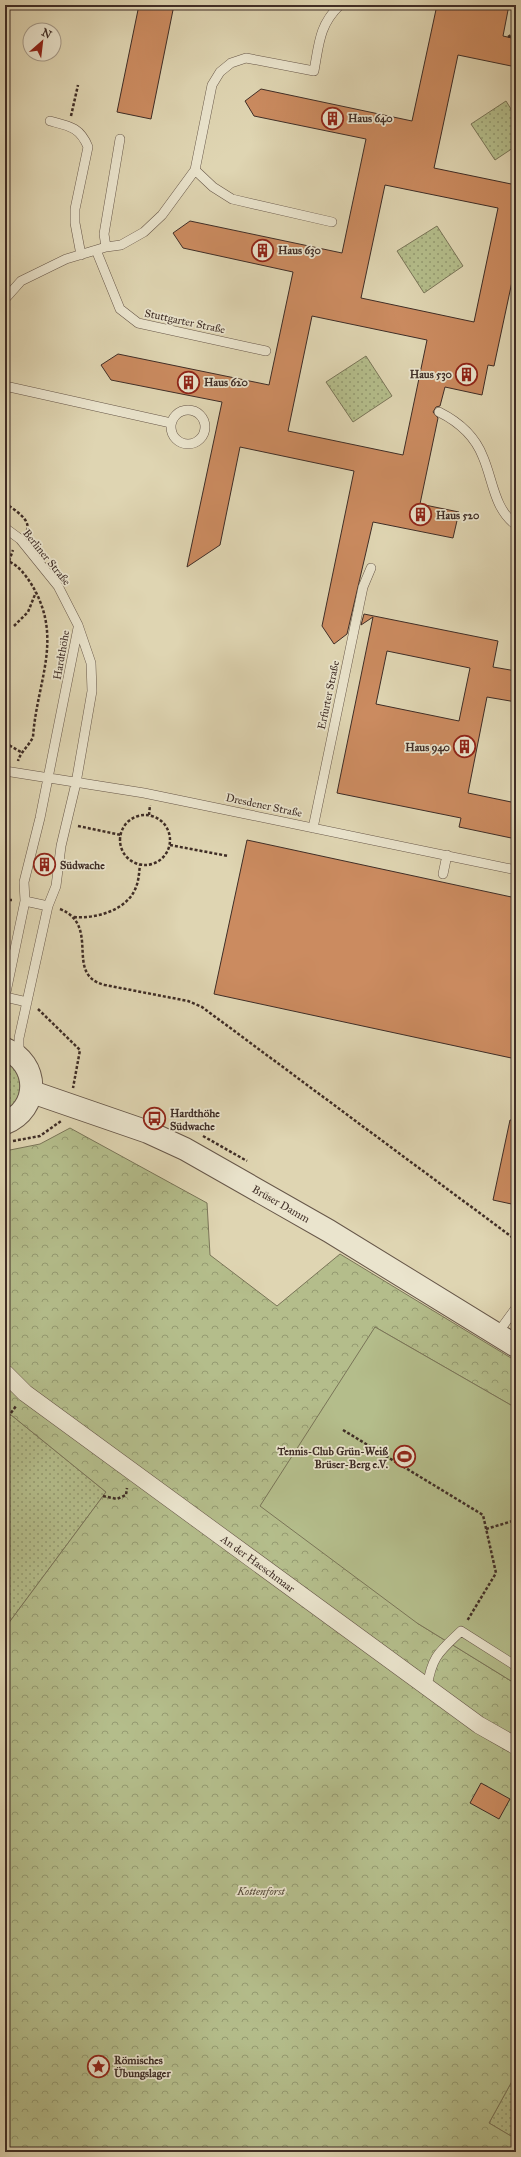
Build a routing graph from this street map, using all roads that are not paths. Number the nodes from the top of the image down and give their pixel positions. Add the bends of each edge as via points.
1 (340, 5) edge
2 (50, 121) dead end
3 (120, 139) dead end
4 (195, 170) junction
5 (332, 222) dead end
6 (106, 247) junction
7 (96, 250) junction
8 (81, 255) junction
9 (5, 299) edge
10 (266, 351) dead end
11 (5, 386) edge
12 (439, 412) dead end
13 (171, 423) dead end
14 (516, 525) edge
15 (5, 528) edge
16 (371, 568) dead end
17 (78, 625) junction
18 (5, 771) edge
19 (48, 778) junction
20 (76, 783) junction
21 (314, 828) junction
22 (447, 855) junction
23 (516, 870) edge
24 (443, 874) dead end
25 (25, 901) junction
26 (48, 906) junction
27 (5, 997) edge
28 (27, 1002) junction
29 (12, 1053) edge
30 (32, 1092) junction
31 (5, 1123) edge
32 (516, 1308) edge
33 (496, 1334) junction
34 (516, 1346) edge
35 (5, 1373) edge
36 (516, 1666) edge
37 (426, 1687) junction
38 (516, 1746) edge

1 - 4 lane via 331,13 322,28 314,71 246,58 231,63 220,72 212,85
2 - 8 lane via 78,130 88,147 75,209
3 - 6 lane via 104,234
4 - 5 lane via 232,199
4 - 6 lane via 162,215 144,232 121,245
6 - 7 lane
7 - 8 lane
7 - 10 lane, Stuttgarter Straße via 120,309 138,323
8 - 9 lane via 66,259 21,281
11 - 13 lane
12 - 14 lane via 455,420 468,432 483,456 498,504
15 - 17 lane, Berliner Straße via 20,539 58,586
16 - 21 lane, Erfurter Straße via 363,587
17 - 19 lane, Hardthöhe
17 - 20 lane, Hardthöhe via 91,663 92,691
18 - 19 lane, Dresdener Straße
19 - 20 lane, Dresdener Straße
19 - 25 lane, Hardthöhe via 24,882
20 - 21 lane, Dresdener Straße via 144,793
20 - 26 lane, Hardthöhe via 61,846 56,886
21 - 22 lane, Dresdener Straße
22 - 23 lane, Dresdener Straße
22 - 24 lane
25 - 26 lane
25 - 27 lane, Hardthöhe
26 - 28 lane, Hardthöhe
27 - 28 lane
28 - 29 lane, Hardthöhe via 19,1038
29 - 30 street via 27,1067 32,1079
30 - 31 street via 28,1105 19,1116
30 - 33 street, Brüser Damm via 148,1132 185,1149 329,1231
32 - 33 lane
33 - 34 street, Brüser Damm
35 - 37 street, An der Haeschmaar via 25,1393
36 - 37 lane via 461,1631 432,1662
37 - 38 street, An der Haeschmaar via 479,1725

